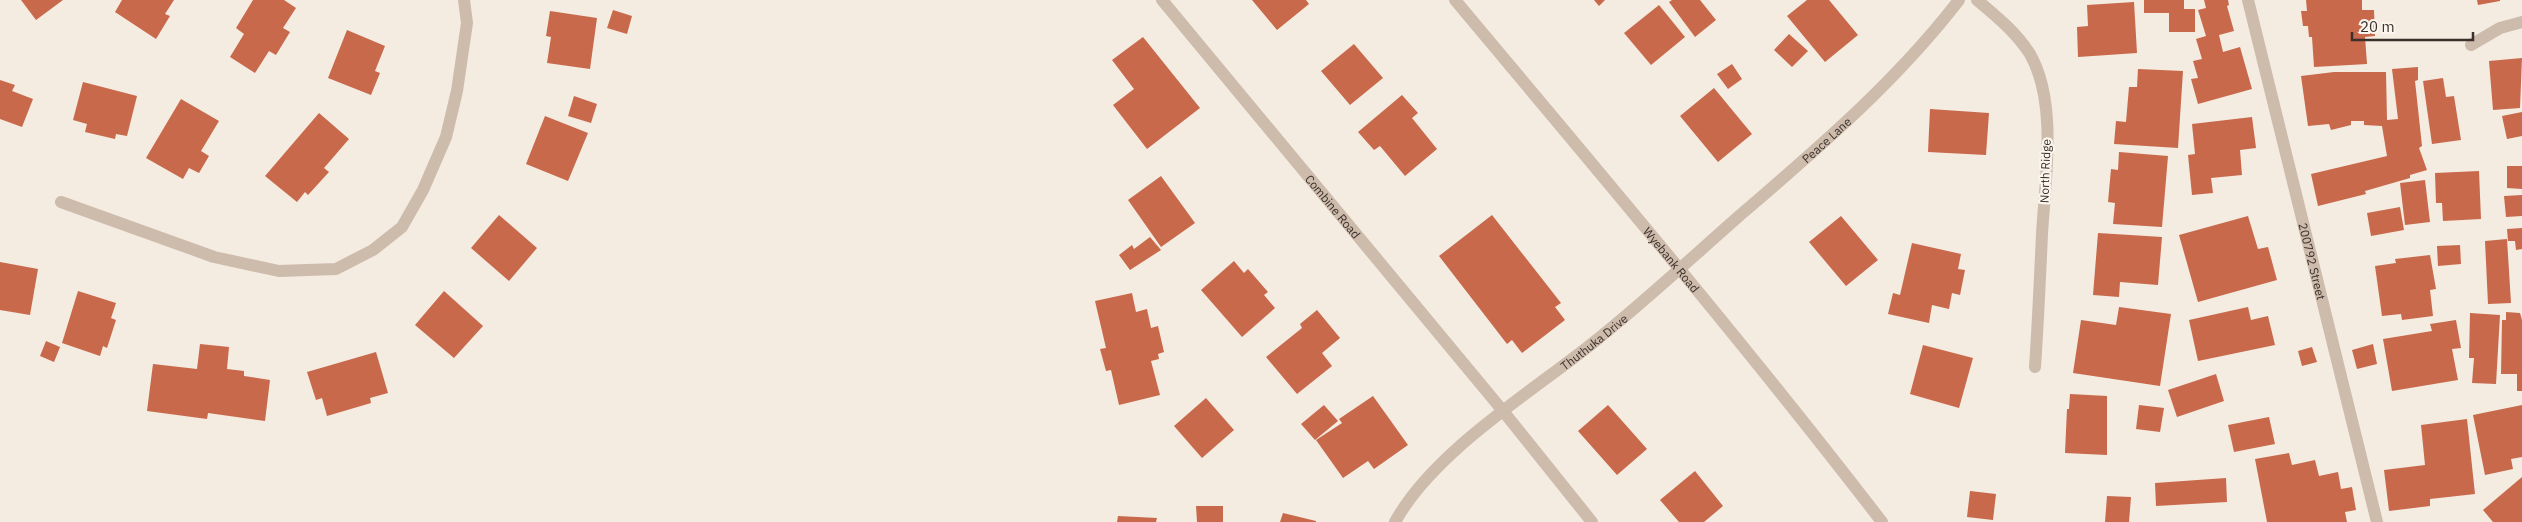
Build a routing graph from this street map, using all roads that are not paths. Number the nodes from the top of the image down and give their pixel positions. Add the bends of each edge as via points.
1 (464, 0) edge
2 (1162, 0) edge
3 (1455, 0) edge
4 (1959, 0) edge
5 (1977, 0) edge
6 (2248, 0) edge
7 (2522, 22) edge
8 (2471, 45) dead end
9 (61, 202) dead end
10 (1680, 268) junction
11 (2035, 367) dead end
12 (1503, 411) junction
13 (1395, 522) edge
14 (1592, 522) edge
15 (1882, 522) edge
16 (2377, 522) edge

1 - 9 street via 467,23 457,91 446,137 423,190 402,226 373,250 336,269 279,271 214,257
2 - 12 street, Combine Road
3 - 10 street, Wyebank Road
4 - 10 street, Peace Lane via 1889,83
5 - 11 street, North Ridge via 2010,27 2030,55 2045,106 2048,149
6 - 16 street, 200792 Street
7 - 8 street via 2500,28
10 - 12 street, Thuthuka Drive via 1590,345
10 - 15 street, Wyebank Road
12 - 13 street, Thuthuka Drive via 1436,468
12 - 14 street

